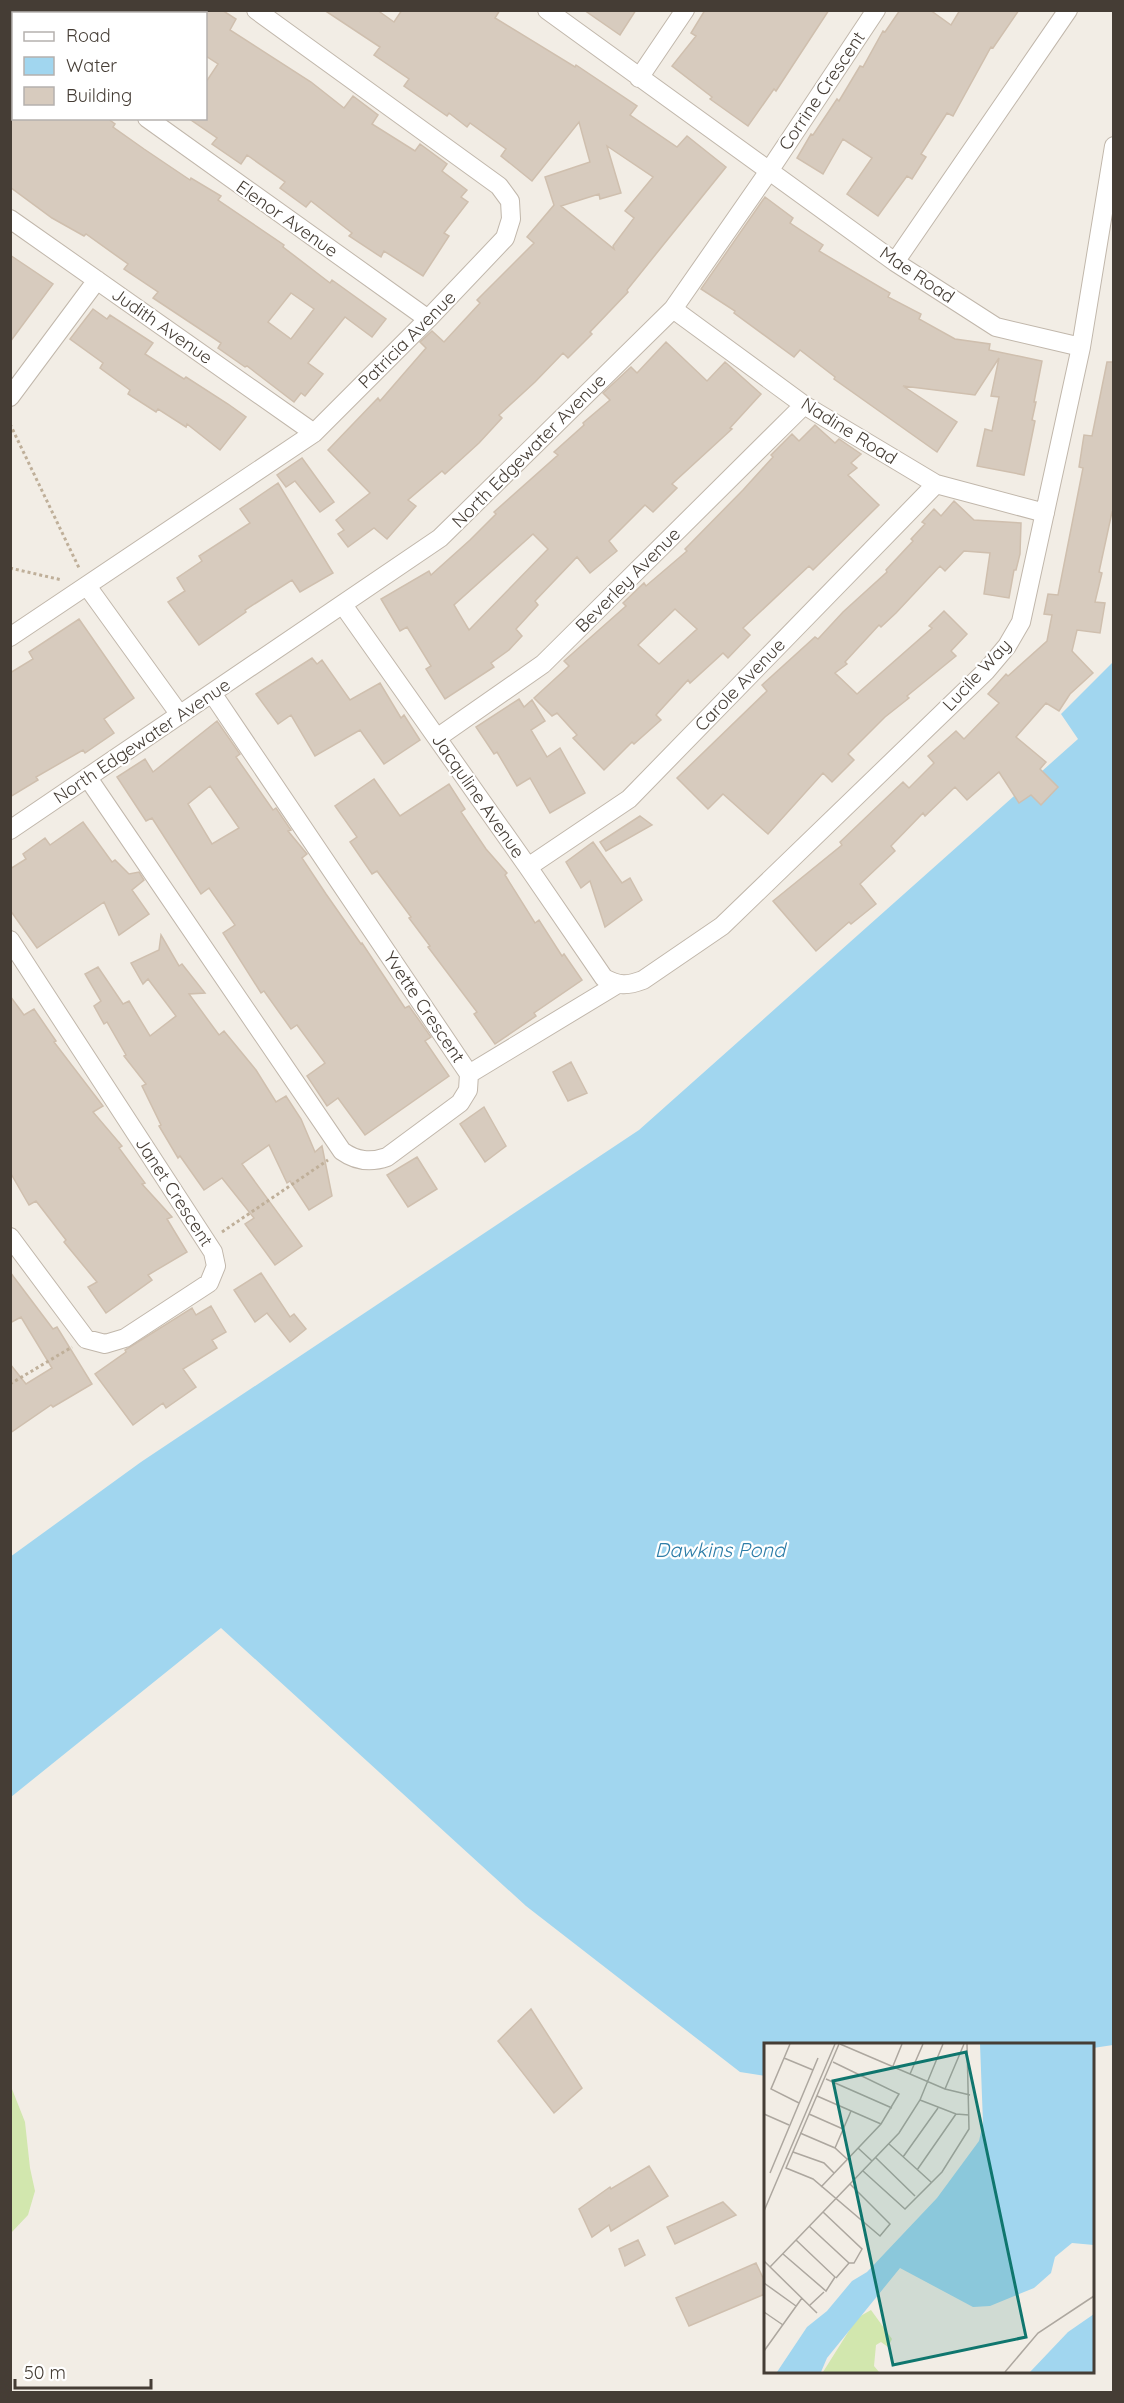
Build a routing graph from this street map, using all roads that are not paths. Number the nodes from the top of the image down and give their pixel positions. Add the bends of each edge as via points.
1 (256, 10) edge
2 (547, 10) edge
3 (685, 10) edge
4 (876, 10) edge
5 (1068, 10) edge
6 (639, 78) junction
7 (150, 120) edge
8 (1113, 146) edge
9 (769, 171) junction
10 (10, 219) edge
11 (895, 262) junction
12 (97, 280) junction
13 (673, 309) junction
14 (428, 319) junction
15 (1081, 346) junction
16 (10, 397) edge
17 (804, 405) junction
18 (314, 433) junction
19 (936, 484) junction
20 (1045, 513) junction
21 (87, 586) junction
22 (343, 605) junction
23 (10, 638) edge
24 (212, 693) junction
25 (180, 715) junction
26 (437, 738) junction
27 (88, 778) junction
28 (10, 830) edge
29 (528, 867) junction
30 (10, 940) edge
31 (616, 985) junction
32 (469, 1074) junction
33 (10, 1238) edge

1 - 14 street, Patricia Avenue via 485,175 510,201 511,219 505,238
2 - 6 street
3 - 6 street
4 - 9 street, Corrine Crescent
5 - 11 street
6 - 9 street
7 - 14 street, Elenor Avenue
8 - 15 street, Lucile Way
9 - 11 street, Mae Road
9 - 13 street, North Edgewater Avenue
10 - 12 street, Judith Avenue
11 - 15 street, Mae Road via 996,327
12 - 16 street
12 - 18 street, Judith Avenue
13 - 17 street, Nadine Road
13 - 22 street, North Edgewater Avenue via 440,538
14 - 18 street, Patricia Avenue
15 - 20 street, Lucile Way
17 - 19 street, Nadine Road
17 - 26 street, Beverley Avenue via 543,664
18 - 21 street, Patricia Avenue
19 - 20 street, Nadine Road
19 - 29 street, Carole Avenue via 629,799
20 - 31 street, Lucile Way via 1022,622 986,671 722,926 643,980
21 - 23 street, Patricia Avenue
21 - 25 street
22 - 24 street, North Edgewater Avenue
22 - 26 street, Jacquline Avenue
24 - 25 street, North Edgewater Avenue
24 - 32 street, Yvette Crescent
25 - 27 street, North Edgewater Avenue
26 - 29 street, Jacquline Avenue
27 - 28 street, North Edgewater Avenue
27 - 32 street, Yvette Crescent via 342,1151 361,1160 387,1158 460,1103 468,1090
29 - 31 street, Jacquline Avenue via 595,968
30 - 33 street, Janet Crescent via 207,1243 216,1266 209,1283 125,1338 105,1344 86,1339
31 - 32 street, Lucile Way

